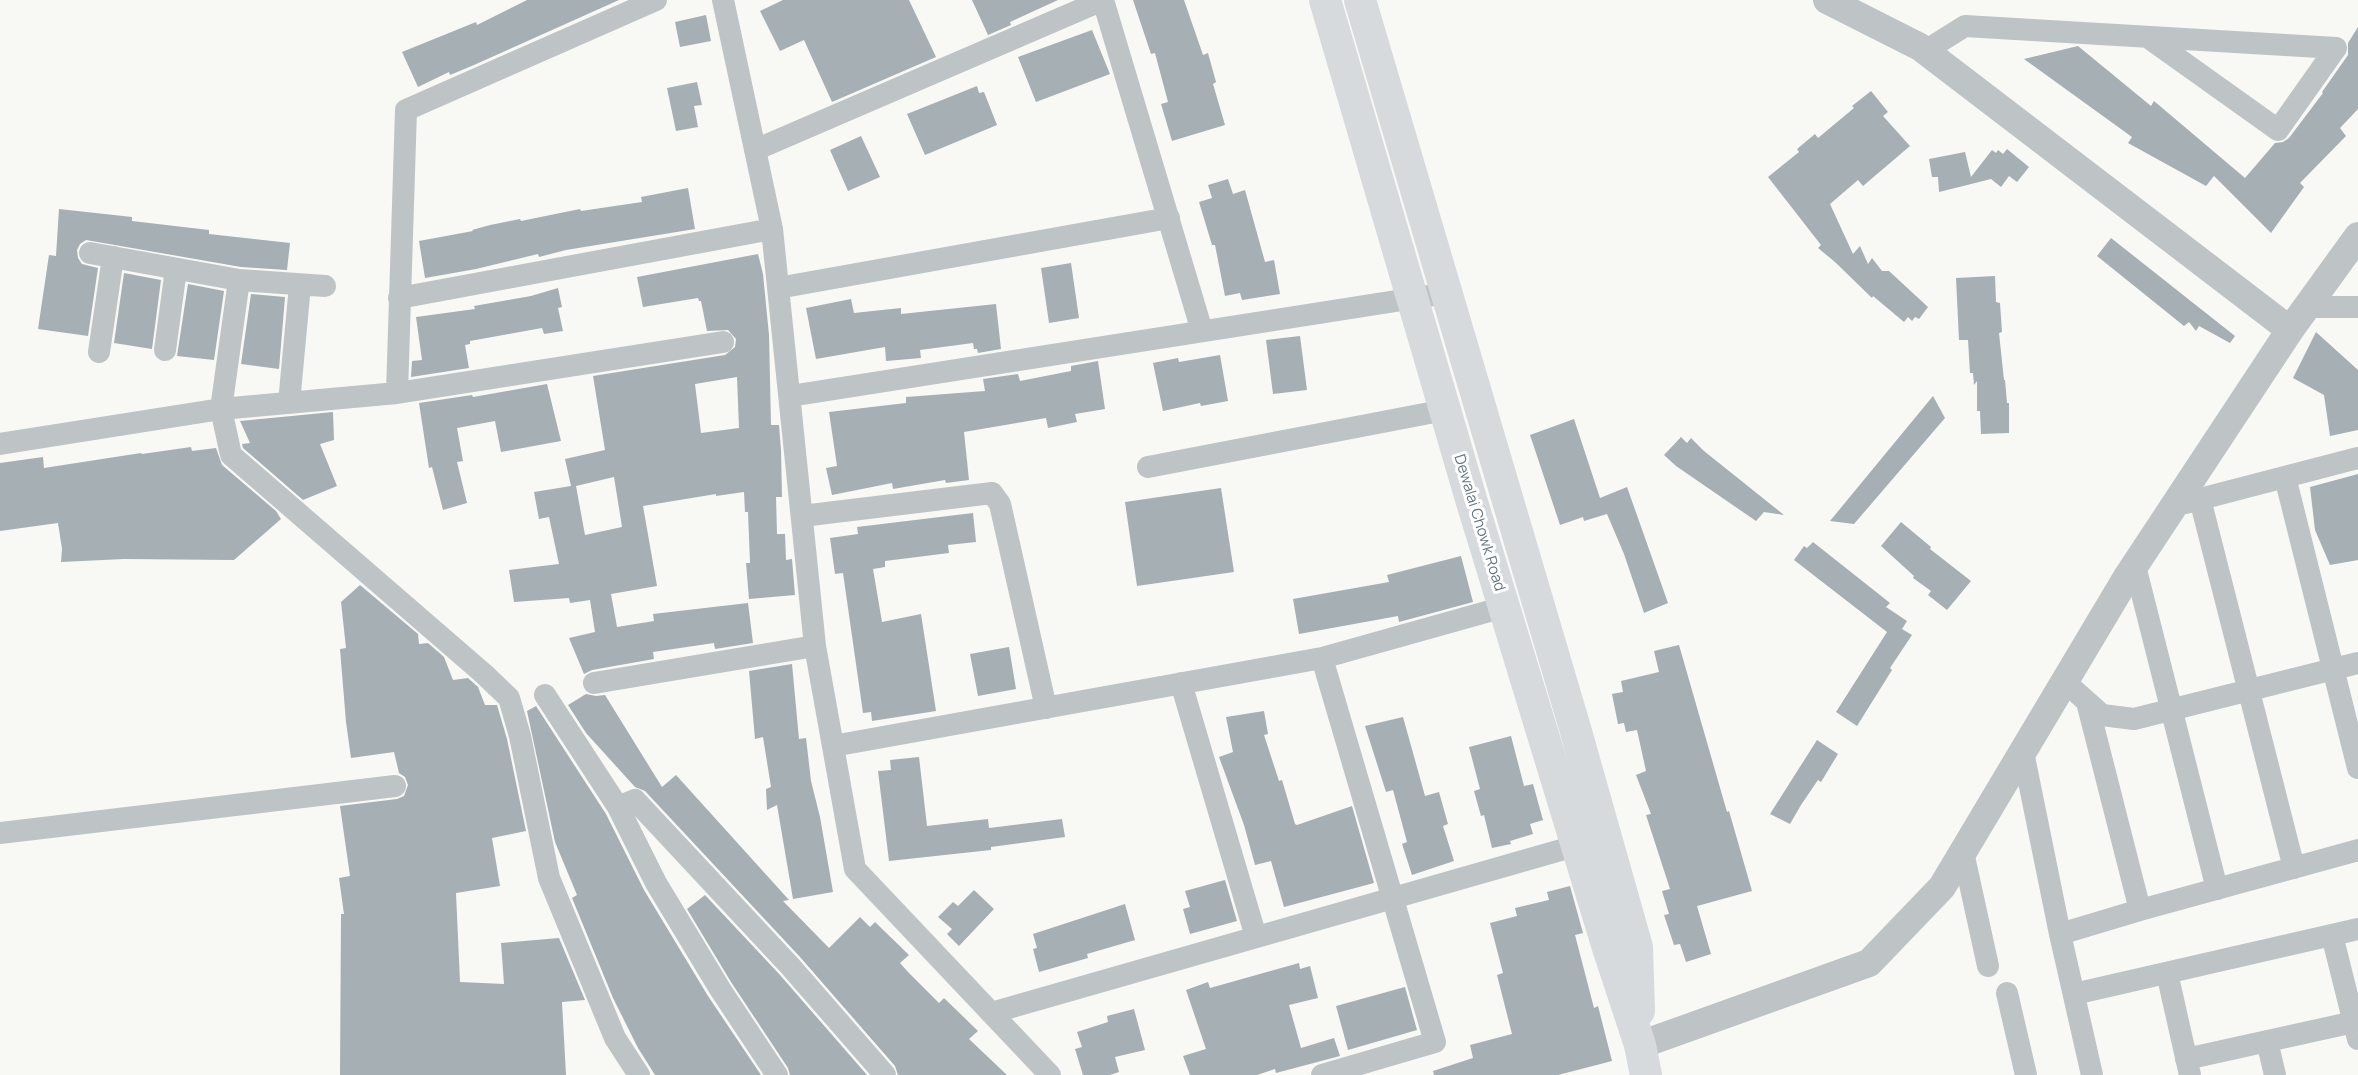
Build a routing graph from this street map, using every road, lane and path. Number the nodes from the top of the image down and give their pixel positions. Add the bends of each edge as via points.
1 (656, 0) edge
2 (723, 0) edge
3 (1103, 0) edge
4 (1324, 0) edge
5 (1360, 0) edge
6 (1827, 0) edge
7 (2149, 38) junction
8 (1924, 51) junction
9 (756, 150) junction
10 (1169, 218) junction
11 (772, 229) junction
12 (2358, 236) edge
13 (90, 253) dead end
14 (113, 258) junction
15 (176, 269) junction
16 (239, 280) junction
17 (300, 285) junction
18 (325, 286) dead end
19 (778, 288) junction
20 (1447, 292) junction
21 (399, 298) junction
22 (1412, 298) junction
23 (2358, 307) edge
24 (2298, 319) junction
25 (1202, 331) junction
26 (723, 342) dead end
27 (165, 350) dead end
28 (99, 352) dead end
29 (397, 393) junction
30 (790, 396) junction
31 (289, 403) junction
32 (221, 409) junction
33 (1445, 410) junction
34 (0, 444) edge
35 (2358, 458) edge
36 (1148, 467) dead end
37 (2285, 477) junction
38 (2187, 502) junction
39 (802, 516) junction
40 (2135, 566) junction
41 (1504, 607) junction
42 (815, 646) junction
43 (1322, 658) junction
44 (2358, 663) edge
45 (2332, 669) junction
46 (2065, 682) junction
47 (594, 684) dead end
48 (1181, 684) junction
49 (2249, 690) junction
50 (545, 695) dead end
51 (2087, 702) junction
52 (1046, 708) junction
53 (2171, 709) junction
54 (833, 746) junction
55 (2023, 752) junction
56 (2358, 768) edge
57 (395, 786) dead end
58 (618, 807) junction
59 (0, 833) edge
60 (1606, 837) junction
61 (1576, 845) junction
62 (2358, 850) edge
63 (1963, 852) junction
64 (2294, 868) junction
65 (2217, 889) junction
66 (1393, 898) junction
67 (2140, 910) junction
68 (2358, 930) edge
69 (2060, 934) junction
70 (2332, 935) junction
71 (1256, 937) junction
72 (1988, 966) dead end
73 (2167, 973) junction
74 (2007, 993) dead end
75 (2074, 994) junction
76 (991, 1013) junction
77 (2356, 1030) edge
78 (2268, 1041) junction
79 (1640, 1045) junction
80 (2188, 1067) edge
81 (639, 1075) edge
82 (777, 1075) edge
83 (885, 1075) edge
84 (1050, 1075) edge
85 (1322, 1075) edge
86 (1646, 1075) edge
87 (2026, 1075) edge
88 (2092, 1075) edge
89 (2275, 1075) edge

1 - 21 street via 406,110
2 - 9 street
3 - 9 street
3 - 10 street
4 - 22 main road, Dewalai Chowk Road
5 - 20 main road, Dewalai Chowk Road
6 - 8 street
7 - 7 street via 2278,130 2336,48 2289,46
7 - 8 street via 1965,26
8 - 24 street
9 - 11 street
10 - 19 street
10 - 25 street
11 - 19 street
11 - 21 street
12 - 24 street
13 - 14 street
14 - 15 street
14 - 28 street
15 - 16 street
15 - 27 street
16 - 17 street
16 - 32 street
17 - 18 street
17 - 31 street
19 - 30 street
20 - 22 street
20 - 60 main road, Dewalai Chowk Road
21 - 29 street
22 - 25 street
22 - 33 main road, Dewalai Chowk Road
23 - 24 street
24 - 38 street
25 - 30 street
26 - 29 street
29 - 31 street
30 - 39 street
31 - 32 street
32 - 34 street
32 - 81 street via 231,455 509,698 549,878 615,1038
33 - 36 street
33 - 41 main road, Dewalai Chowk Road
35 - 37 street
37 - 38 street
37 - 45 street
38 - 40 street
38 - 49 street
39 - 42 street
39 - 52 street via 992,493 1000,504
40 - 46 street
40 - 53 street
41 - 43 street
41 - 61 main road, Dewalai Chowk Road
42 - 47 street
42 - 54 street
43 - 48 street
43 - 66 street
44 - 45 street
45 - 49 street
45 - 56 street
46 - 51 street
46 - 55 street
48 - 52 street
48 - 71 street
49 - 53 street
49 - 64 street
50 - 58 street
51 - 53 street via 2102,715 2134,718
51 - 67 street
52 - 54 street
53 - 65 street
54 - 76 street via 855,869
55 - 63 street
55 - 69 street
57 - 59 street
58 - 82 street via 662,893
58 - 83 street via 634,800 790,966
60 - 61 street
60 - 79 main road, Dewalai Chowk Road via 1637,947
61 - 66 street
61 - 79 main road, Dewalai Chowk Road
62 - 64 street
63 - 72 street
63 - 79 street via 1942,887 1869,963
64 - 65 street
65 - 67 street
66 - 71 street
66 - 85 street via 1436,1042
67 - 69 street
68 - 70 street
69 - 75 street
70 - 73 street
70 - 77 street
71 - 76 street
73 - 75 street
73 - 80 street
74 - 87 street
75 - 88 street
76 - 84 street
77 - 78 street
78 - 80 street
78 - 89 street
79 - 86 main road, Dewalai Chowk Road

